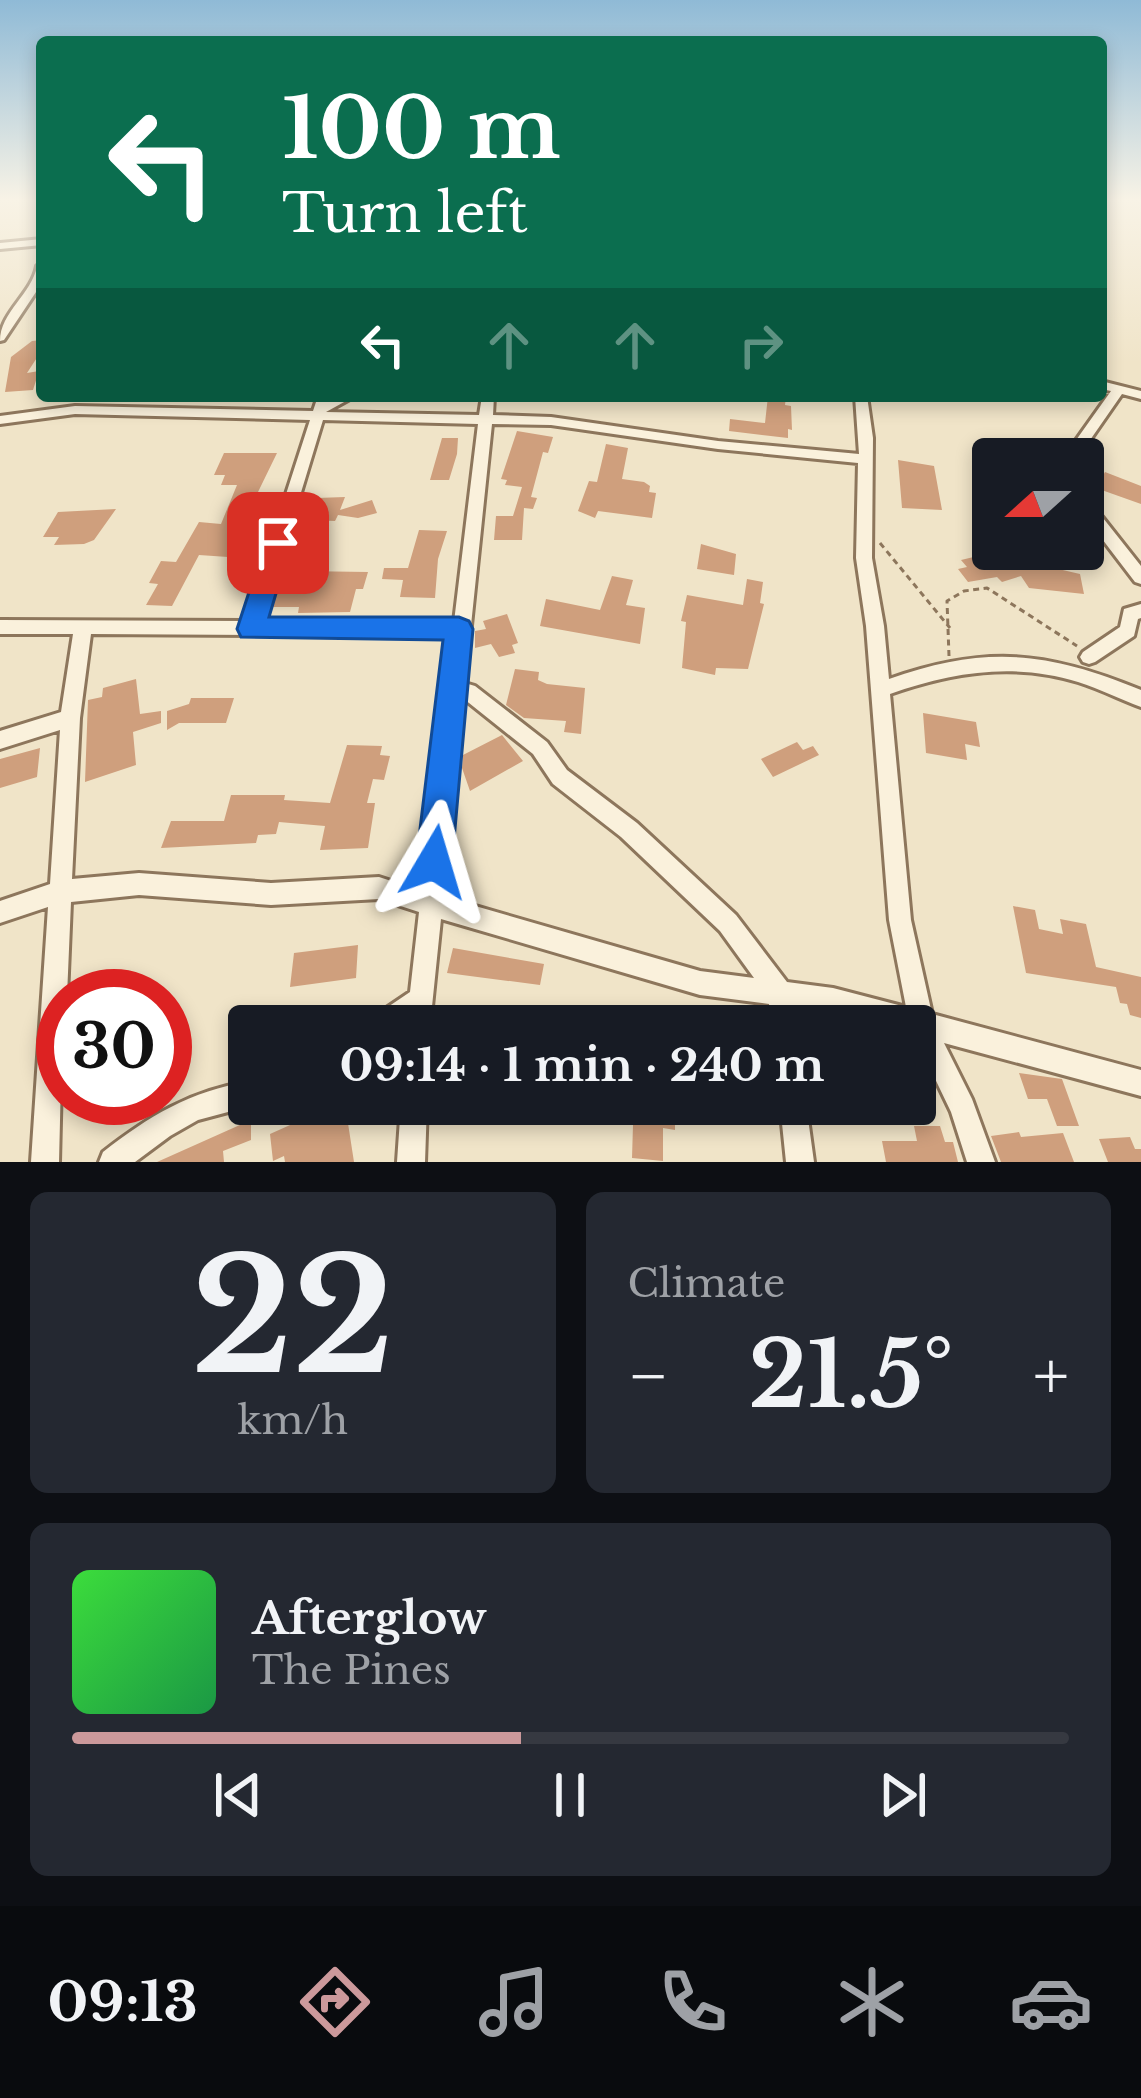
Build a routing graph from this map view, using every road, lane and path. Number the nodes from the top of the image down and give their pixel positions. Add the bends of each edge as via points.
1 (36, 277) edge
2 (20, 306) junction
3 (36, 306) edge
4 (0, 337) edge
5 (1107, 387) edge
6 (1119, 389) junction
7 (1141, 395) edge
8 (488, 402) edge
9 (861, 402) edge
10 (321, 406) edge
11 (0, 420) edge
12 (486, 420) junction
13 (1085, 438) edge
14 (865, 459) junction
15 (864, 526) junction
16 (1104, 530) edge
17 (1141, 578) edge
18 (1141, 611) edge
19 (0, 627) edge
20 (83, 629) junction
21 (251, 629) junction
22 (459, 629) junction
23 (951, 630) junction
24 (1089, 657) joint
25 (934, 669) junction
26 (454, 689) junction
27 (880, 690) junction
28 (1141, 699) edge
29 (70, 718) junction
30 (0, 740) edge
31 (58, 892) junction
32 (429, 905) junction
33 (0, 912) edge
34 (780, 993) junction
35 (419, 1005) edge
36 (781, 1005) edge
37 (853, 1005) edge
38 (918, 1005) edge
39 (936, 1026) edge
40 (936, 1053) edge
41 (1141, 1083) edge
42 (228, 1097) edge
43 (413, 1125) edge
44 (796, 1125) edge
45 (45, 1162) edge
46 (112, 1162) edge
47 (410, 1162) edge
48 (800, 1162) edge
49 (981, 1162) edge

1 - 2 street
2 - 3 street
2 - 4 street
5 - 6 street
6 - 7 street
6 - 13 street
8 - 12 street
9 - 14 street
10 - 11 street via 75,410
10 - 12 street
10 - 21 street
12 - 14 street
12 - 22 street
14 - 15 street
15 - 23 path
15 - 27 street
16 - 17 street
18 - 24 street via 1130,614 1128,631
19 - 20 street
20 - 21 street
20 - 29 street
21 - 22 street
22 - 26 street
23 - 24 path via 947,601 987,588
23 - 25 path via 950,656
25 - 27 street
25 - 28 street via 1022,661
26 - 32 street
26 - 34 street via 507,721 560,777 629,830 728,923
27 - 38 street via 900,920
29 - 30 street
29 - 31 street
31 - 32 street via 139,884 271,894 380,887
31 - 33 street
31 - 45 street
32 - 34 street via 700,982
32 - 35 street
34 - 36 street
34 - 37 street
39 - 41 street
40 - 49 street
42 - 46 street via 169,1116
43 - 47 street
44 - 48 street

